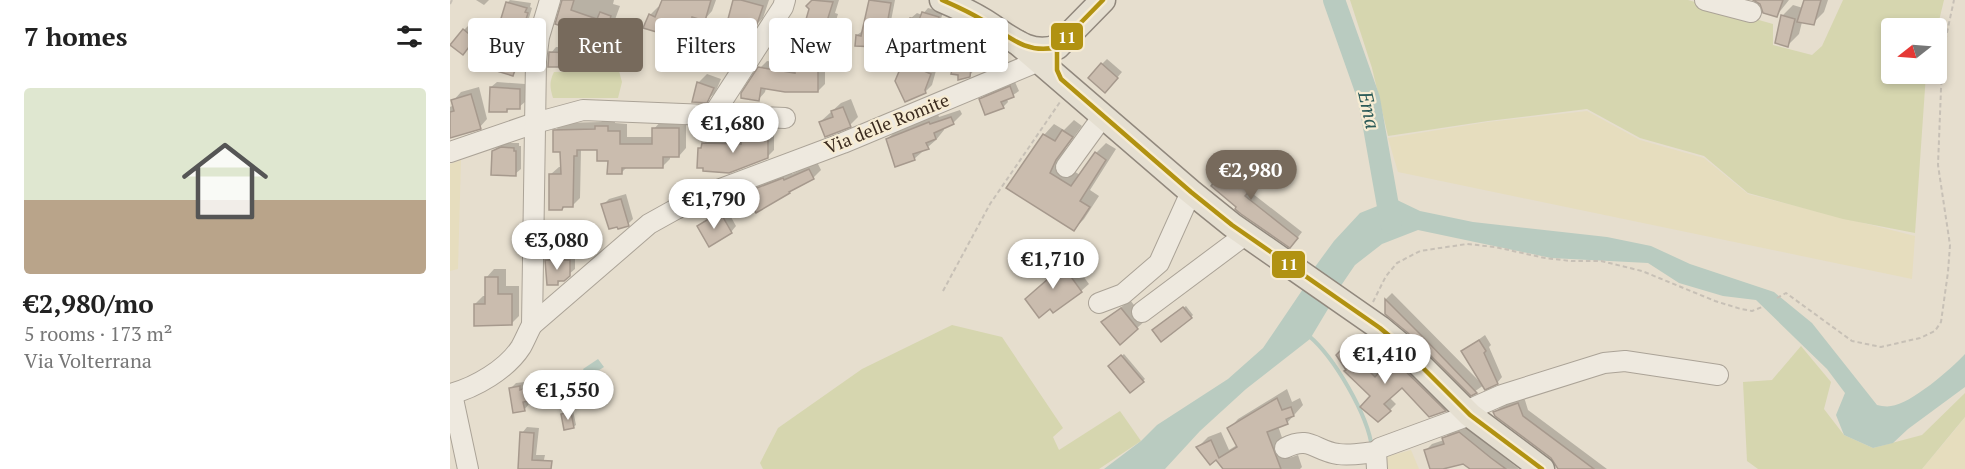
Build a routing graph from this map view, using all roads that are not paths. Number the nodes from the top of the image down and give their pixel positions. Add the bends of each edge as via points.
1 (550, 0) edge
2 (785, 0) edge
3 (942, 0) edge
4 (1103, 0) edge
5 (1705, 0) edge
6 (1751, 12) dead end
7 (1057, 68) junction
8 (713, 115) junction
9 (1103, 116) junction
10 (785, 118) dead end
11 (535, 123) junction
12 (450, 152) edge
13 (1066, 167) dead end
14 (1191, 192) junction
15 (1245, 235) junction
16 (1100, 303) dead end
17 (1142, 312) dead end
18 (532, 325) junction
19 (1718, 375) dead end
20 (451, 394) edge
21 (1468, 413) junction
22 (1285, 448) dead end
23 (1376, 460) edge
24 (468, 469) edge
25 (1542, 469) edge

1 - 11 street via 538,37
2 - 8 street
3 - 7 main road via 1018,44 1049,50
4 - 7 main road
5 - 6 street
7 - 9 main road
7 - 18 street, Via delle Romite via 843,143 676,209 649,224
8 - 10 street
8 - 11 street via 583,110
9 - 13 street
9 - 14 main road
11 - 12 street
11 - 18 street
14 - 15 main road
14 - 16 street via 1159,263 1123,294
15 - 17 street
15 - 21 main road via 1295,270 1366,308
18 - 20 street, Via delle Romite via 521,348 504,366
19 - 21 street via 1625,361 1604,363 1502,395
20 - 24 street
21 - 23 street via 1380,448
21 - 25 main road
22 - 23 street via 1306,442 1335,454

